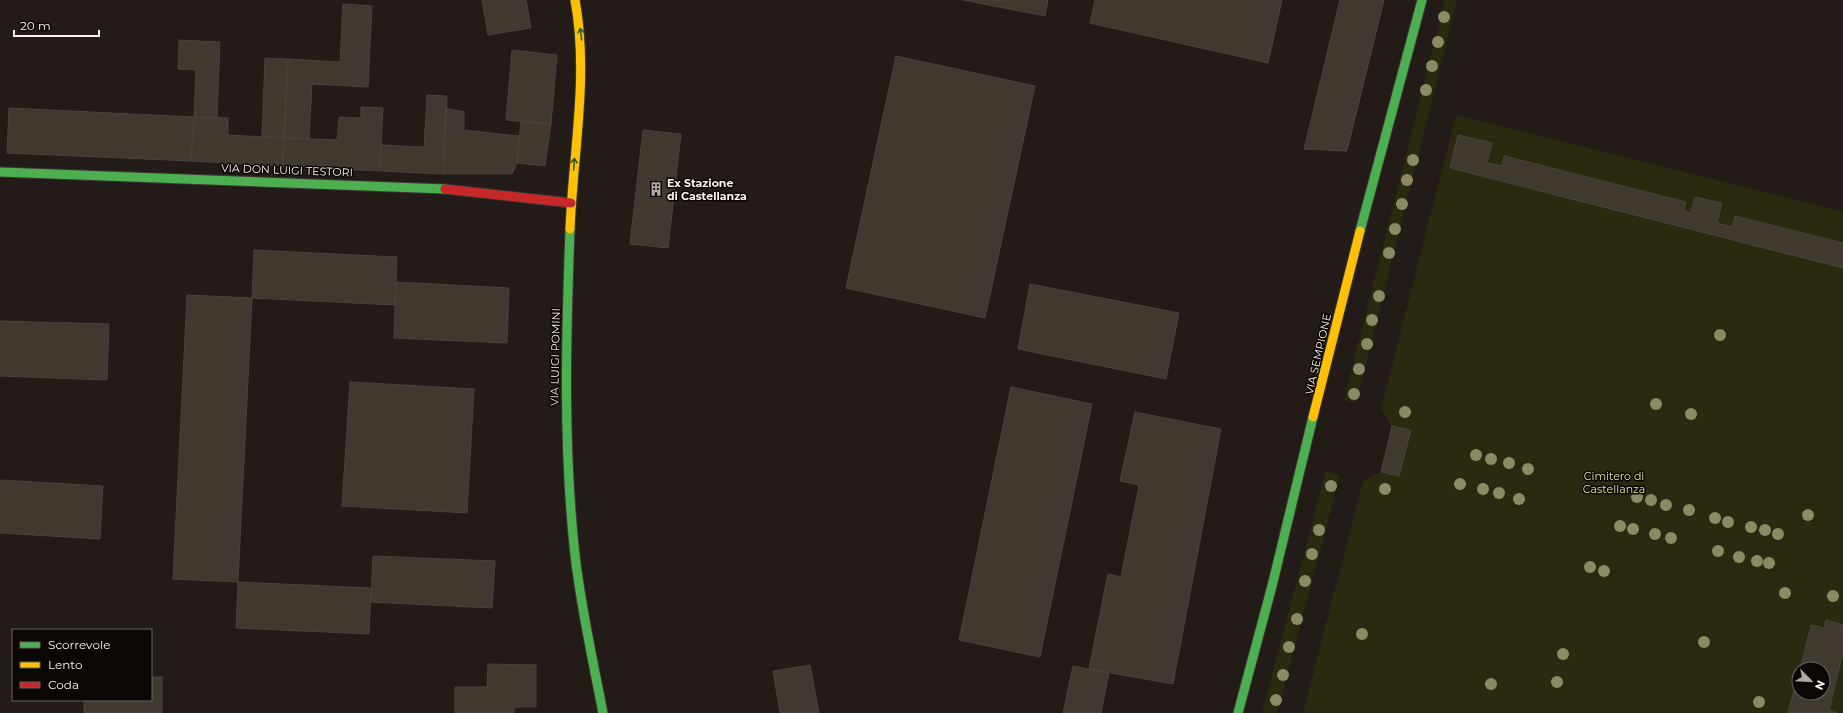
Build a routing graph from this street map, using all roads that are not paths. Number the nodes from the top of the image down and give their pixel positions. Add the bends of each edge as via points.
1 (575, 0) edge
2 (1422, 0) edge
3 (0, 172) edge
4 (571, 203) junction
5 (603, 713) edge
6 (1238, 713) edge

4 -> 1 street, VIA LUIGI POMINI via 582,63 581,34
2 - 6 street, VIA SEMPIONE via 1347,280
3 - 4 street, VIA DON LUIGI TESTORI via 454,189
4 - 5 street, VIA LUIGI POMINI via 566,352 567,451 575,558

